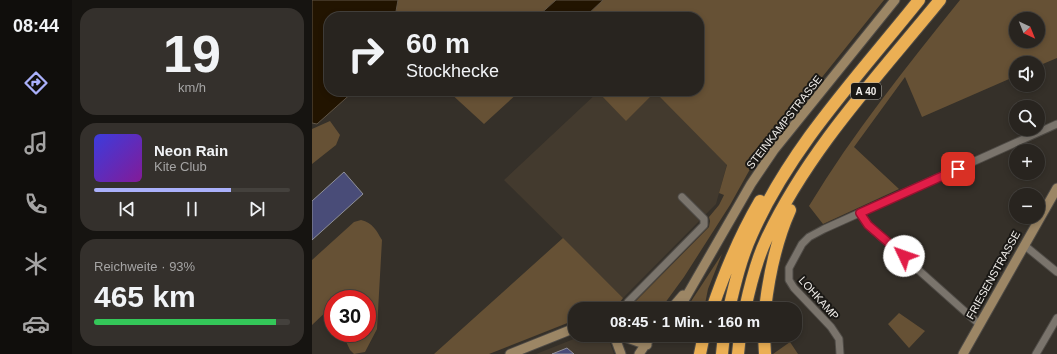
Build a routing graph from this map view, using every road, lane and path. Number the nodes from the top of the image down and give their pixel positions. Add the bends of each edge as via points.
1 (896, 0) edge
2 (919, 0) edge
3 (940, 0) edge
4 (1057, 124) edge
5 (813, 159) junction
6 (786, 169) junction
7 (1057, 188) edge
8 (682, 197) dead end
9 (860, 213) junction
10 (1024, 245) junction
11 (1057, 272) edge
12 (628, 302) edge
13 (678, 302) edge
14 (714, 302) edge
15 (731, 302) edge
16 (747, 302) edge
17 (766, 302) edge
18 (1057, 318) edge
19 (979, 324) junction
20 (568, 331) edge
21 (617, 342) edge
22 (639, 342) edge
23 (645, 342) edge
24 (648, 342) edge
25 (651, 342) edge
26 (703, 342) edge
27 (723, 342) edge
28 (739, 342) edge
29 (764, 342) edge
30 (647, 345) junction
31 (510, 354) edge
32 (621, 354) edge
33 (639, 354) edge
34 (700, 354) edge
35 (722, 354) edge
36 (738, 354) edge
37 (765, 354) edge
38 (840, 354) edge
39 (963, 354) edge
40 (1036, 354) edge

1 - 13 main road, STEINKAMPSTRASSE via 774,150 751,184 709,259
2 - 6 highway, A 40
3 - 5 highway, A 40
4 - 9 street
5 - 16 highway, A 40 via 785,202 766,241
5 - 17 highway via 784,222 769,277
6 - 14 highway via 764,194 746,224
6 - 15 highway, A 40 via 752,234 736,277
7 - 10 main road, FRIESENSTRASSE
8 - 12 street via 704,219 704,225
9 - 19 street via 868,225
9 - 38 street, LOHKAMP via 809,237 789,268 789,280 794,288 839,339
10 - 11 street
10 - 19 main road, FRIESENSTRASSE
18 - 40 street
19 - 39 main road, FRIESENSTRASSE
20 - 31 main road
21 - 32 main road
22 - 30 main road
23 - 30 main road
24 - 30 main road
25 - 30 main road
26 - 34 highway
27 - 35 highway
28 - 36 highway
29 - 37 highway
30 - 33 main road

